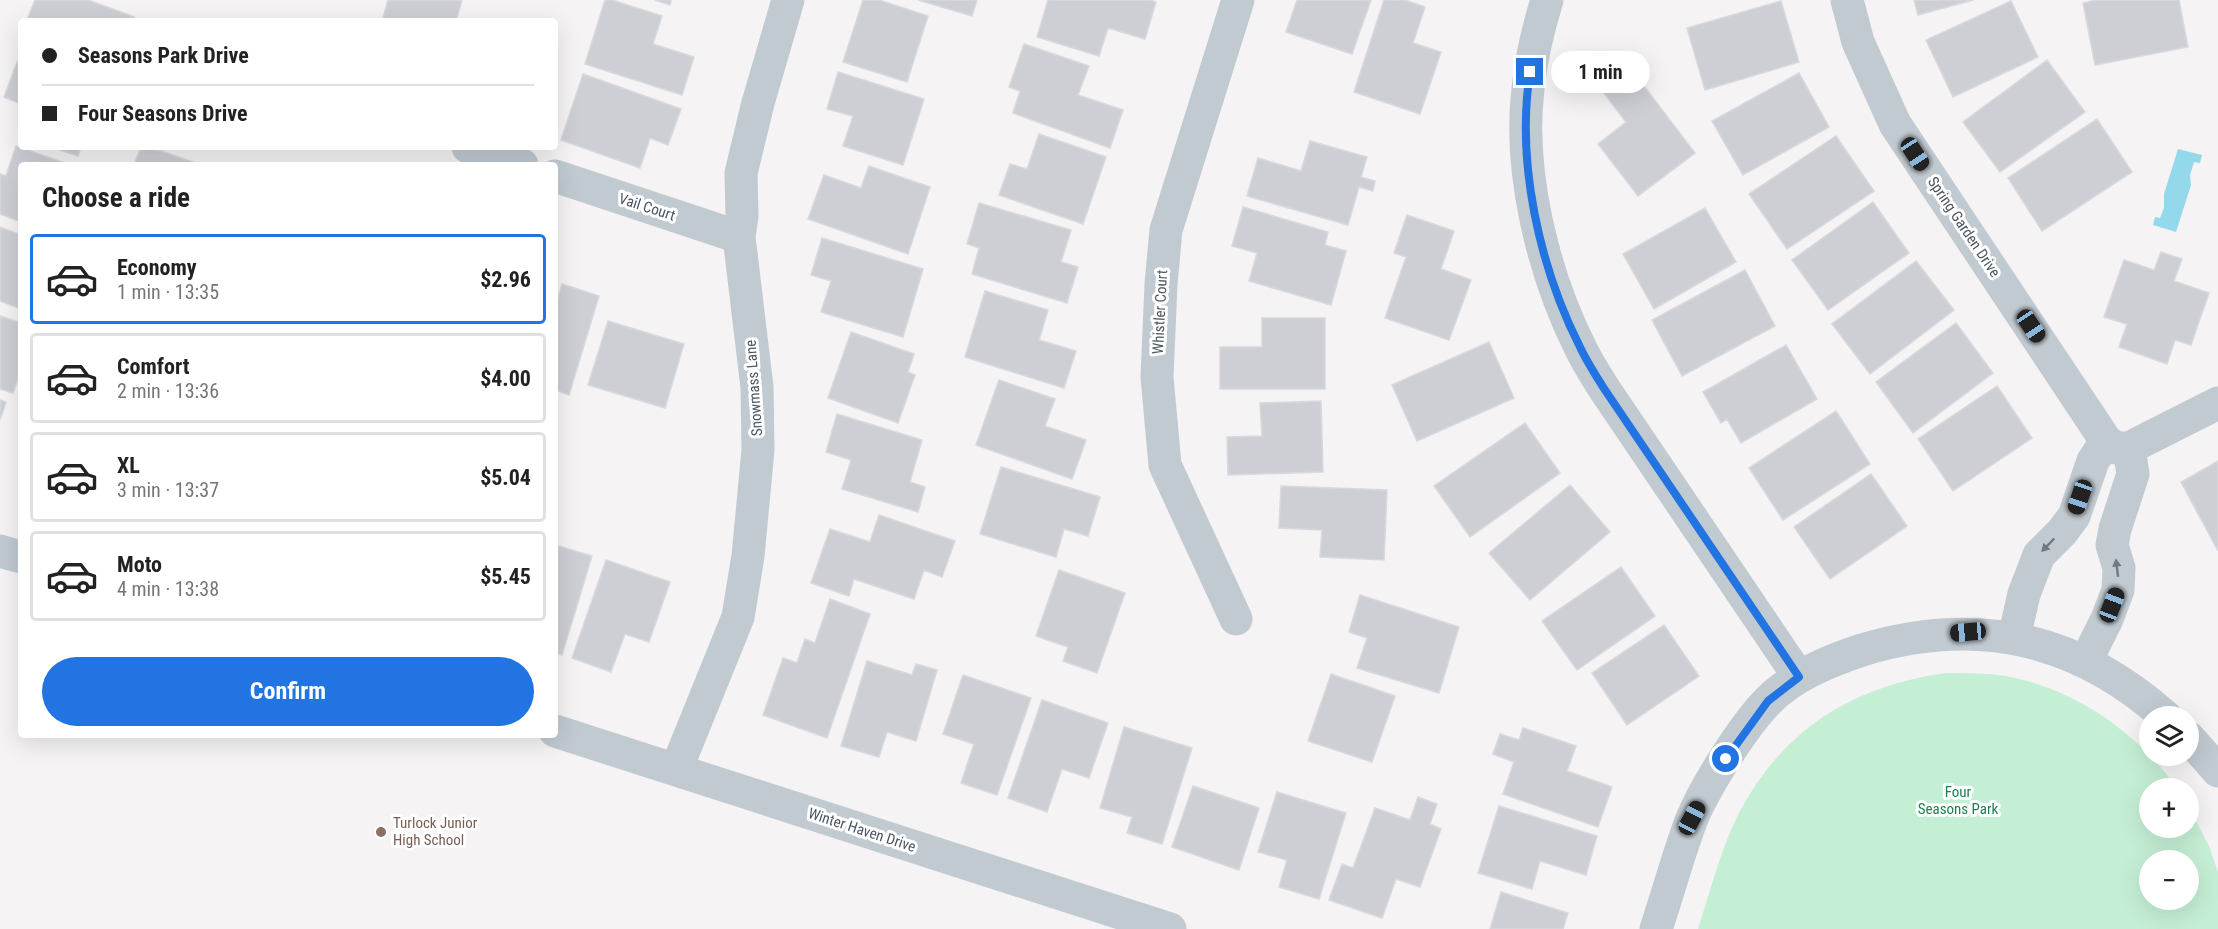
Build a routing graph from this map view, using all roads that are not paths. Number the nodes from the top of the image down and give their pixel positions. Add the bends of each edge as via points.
1 (788, 0) edge
2 (1238, 0) edge
3 (1547, 0) edge
4 (1847, 0) edge
5 (477, 150) edge
6 (513, 162) edge
7 (558, 177) edge
8 (739, 237) junction
9 (2218, 403) edge
10 (2118, 445) junction
11 (0, 550) edge
12 (18, 556) edge
13 (1236, 619) dead end
14 (2014, 638) junction
15 (2086, 662) junction
16 (1799, 677) junction
17 (2152, 706) edge
18 (558, 732) edge
19 (2199, 749) edge
20 (676, 771) junction
21 (2218, 771) edge
22 (1170, 929) edge
23 (1656, 929) edge

1 - 8 street, Snowmass Lane via 741,173
2 - 13 street, Whistler Court via 1166,230 1157,377 1165,465
3 - 16 street via 1527,91 1527,157 1536,224 1555,286 1579,346 1605,390
4 - 10 street, Spring Garden Drive via 1858,42 1895,124
5 - 6 street
7 - 8 street, Vail Court
8 - 20 street, Snowmass Lane via 757,387 758,450 748,556 738,617
9 - 10 street
10 -> 14 street via 2093,461 2074,516 2039,555 2024,594
15 -> 10 street via 2118,590 2119,568 2112,545 2133,474
11 - 12 street
14 - 15 street
14 - 16 street via 1968,632 1920,636 1838,658
15 - 17 street
16 - 23 street via 1768,701 1714,778 1692,818
18 - 20 street, Winter Haven Drive
19 - 21 street
20 - 22 street, Winter Haven Drive

